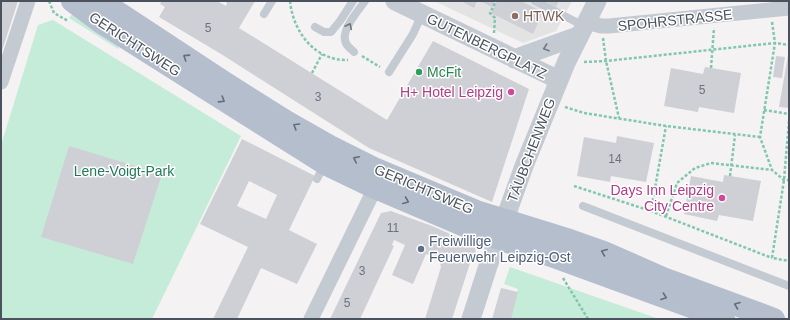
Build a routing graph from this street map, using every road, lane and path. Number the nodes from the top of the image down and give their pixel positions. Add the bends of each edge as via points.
1 (28, 1) edge
2 (72, 1) edge
3 (101, 1) edge
4 (272, 1) edge
5 (290, 1) edge
6 (353, 1) edge
7 (365, 1) edge
8 (395, 1) edge
9 (496, 1) edge
10 (535, 1) edge
11 (597, 1) edge
12 (789, 8) edge
13 (770, 10) junction
14 (264, 14) dead end
15 (422, 14) junction
16 (715, 16) junction
17 (315, 27) dead end
18 (587, 28) junction
19 (775, 42) junction
20 (789, 44) edge
21 (489, 47) junction
22 (713, 49) junction
23 (322, 54) junction
24 (355, 57) junction
25 (5, 58) edge
26 (514, 59) junction
27 (606, 61) junction
28 (566, 63) junction
29 (711, 68) dead end
30 (390, 72) joint
31 (312, 74) dead end
32 (559, 80) junction
33 (1, 82) edge
34 (549, 103) junction
35 (764, 110) junction
36 (789, 114) edge
37 (619, 118) junction
38 (789, 121) edge
39 (666, 126) junction
40 (735, 134) junction
41 (760, 137) junction
42 (732, 165) junction
43 (772, 170) junction
44 (730, 176) dead end
45 (784, 180) junction
46 (789, 180) edge
47 (574, 186) dead end
48 (375, 188) junction
49 (582, 206) dead end
50 (439, 209) junction
51 (651, 211) junction
52 (666, 216) junction
53 (501, 230) junction
54 (772, 258) junction
55 (789, 261) edge
56 (562, 276) dead end
57 (789, 286) edge
58 (311, 319) edge
59 (471, 319) edge
60 (588, 319) edge
61 (724, 319) edge
62 (774, 319) edge

1 - 25 street
2 -> 48 main road, GERICHTSWEG via 321,171
50 -> 3 main road, GERICHTSWEG via 376,169 330,146 224,82
4 - 14 lane
5 - 23 path via 293,19 300,32 309,44
6 - 17 lane via 331,32 324,32
24 -> 7 lane via 344,38 347,27
8 - 15 street, GUTENBERGPLATZ
9 - 21 path via 490,13 495,18 495,31
10 - 18 lane
11 - 18 street, TÄUBCHENWEG
12 - 13 street, SPOHRSTRASSE
13 - 16 street, SPOHRSTRASSE
13 - 19 path
15 - 21 street, GUTENBERGPLATZ
15 - 30 lane
16 - 18 street, SPOHRSTRASSE
16 - 22 path
18 -> 26 street
18 - 27 path
18 - 28 street, TÄUBCHENWEG
19 - 20 path
19 - 22 path
19 - 35 path
21 - 26 street, GUTENBERGPLATZ
22 - 27 path
22 - 29 path
23 - 24 path via 334,59
23 - 31 path
24 - 30 path via 362,56
25 - 33 street
26 - 32 street, GUTENBERGPLATZ
27 - 28 path
27 - 37 path
28 - 32 street, TÄUBCHENWEG
32 - 34 street, TÄUBCHENWEG
34 - 37 path via 584,113
34 - 53 street, TÄUBCHENWEG
35 - 36 path
35 - 41 path
37 - 39 path
38 - 45 path
39 - 40 path
39 - 51 path
40 - 41 path
40 - 42 path
41 - 43 path
42 - 43 path
42 - 44 path
42 - 52 path via 711,163 695,168 677,183
43 - 45 path
45 - 46 path
45 - 54 path
47 - 51 path
48 -> 50 main road, GERICHTSWEG
48 - 58 street
49 - 57 lane
50 - 53 main road, GERICHTSWEG via 476,211
51 - 52 path
52 - 54 path
53 - 59 street, TÄUBCHENWEG
53 -> 61 main road, GERICHTSWEG via 551,256
62 -> 53 main road, GERICHTSWEG via 570,240
54 - 55 path
56 - 60 path

